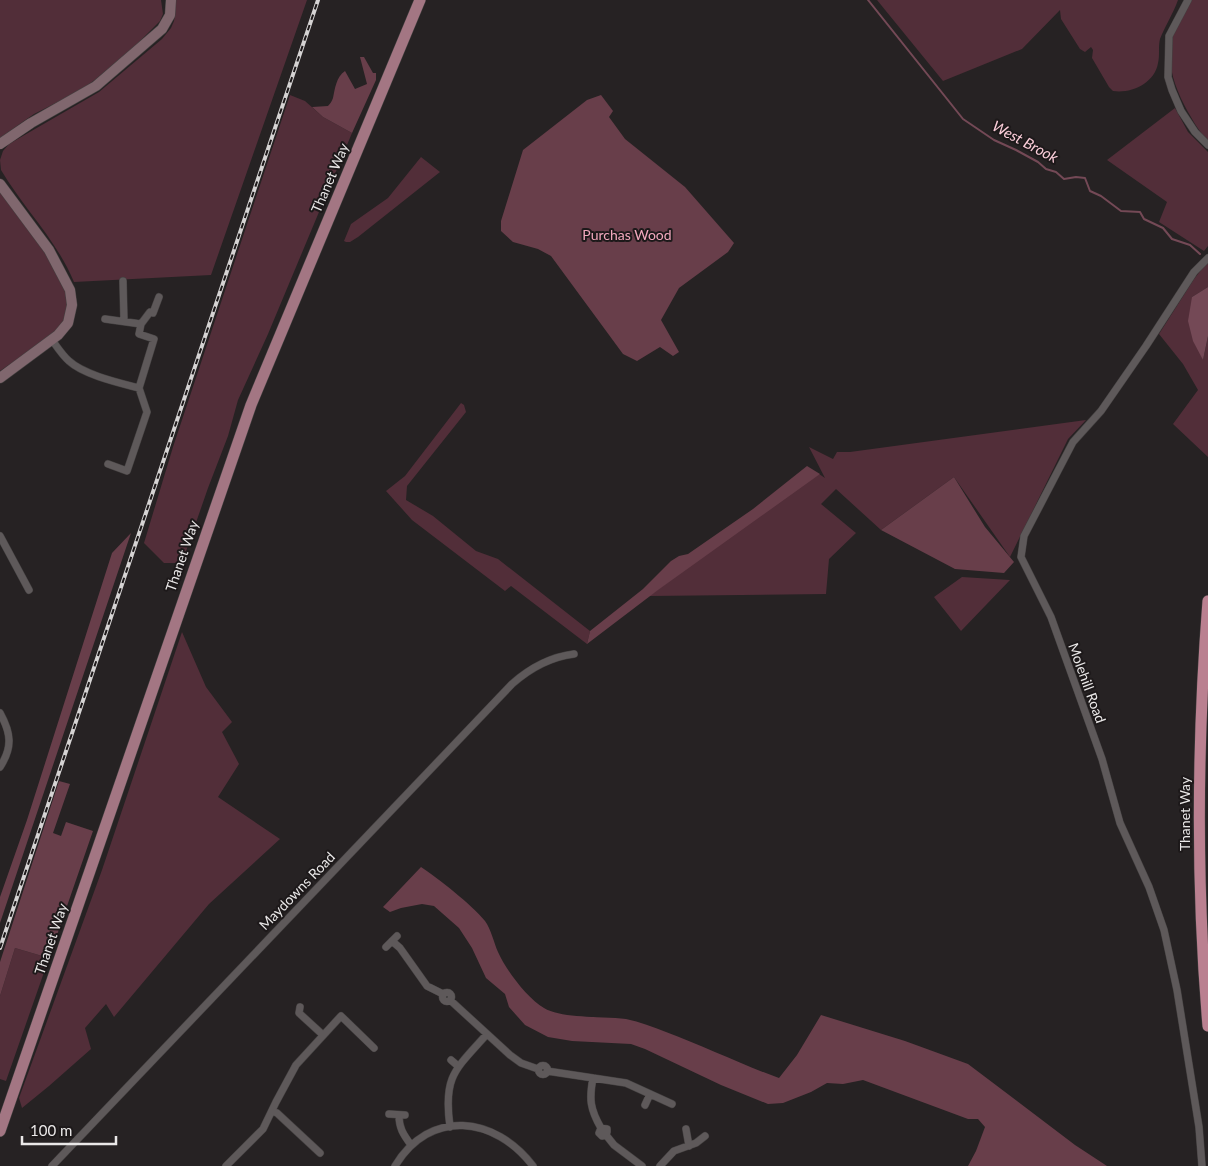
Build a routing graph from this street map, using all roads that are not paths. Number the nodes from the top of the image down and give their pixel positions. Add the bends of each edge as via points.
1 (171, 0) edge
2 (420, 0) edge
3 (1188, 0) edge
4 (0, 144) edge
5 (1208, 145) edge
6 (0, 184) edge
7 (1208, 258) edge
8 (123, 281) dead end
9 (158, 297) dead end
10 (105, 319) dead end
11 (124, 321) junction
12 (141, 324) junction
13 (52, 340) junction
14 (0, 378) edge
15 (139, 388) junction
16 (108, 464) dead end
17 (0, 536) edge
18 (29, 590) dead end
19 (1208, 601) edge
20 (574, 654) dead end
21 (0, 713) edge
22 (0, 767) edge
23 (386, 947) dead end
24 (300, 1007) dead end
25 (1208, 1026) edge
26 (487, 1034) junction
27 (323, 1035) junction
28 (374, 1048) dead end
29 (452, 1060) dead end
30 (458, 1066) junction
31 (593, 1078) junction
32 (650, 1094) junction
33 (672, 1104) dead end
34 (645, 1105) dead end
35 (272, 1111) junction
36 (389, 1114) dead end
37 (450, 1127) junction
38 (686, 1129) dead end
39 (0, 1131) edge
40 (705, 1136) dead end
41 (411, 1145) junction
42 (689, 1146) junction
43 (320, 1153) dead end
44 (52, 1166) edge
45 (226, 1166) edge
46 (395, 1166) edge
47 (533, 1166) edge
48 (642, 1166) edge
49 (660, 1166) edge
50 (1202, 1166) edge

1 - 4 main road via 170,15 162,29 96,86
2 - 39 main road, Thanet Way via 251,404
3 - 5 street via 1169,36 1168,77 1181,111
6 - 13 main road via 43,240 70,290 70,317 64,329
7 - 50 street, Molehill Road via 1194,272 1101,411 1073,442 1024,536 1021,557 1051,617 1102,758 1120,823 1164,930 1200,1127
8 - 11 street
9 - 12 street via 154,313 150,312
10 - 11 street
11 - 12 street
12 - 15 street via 139,334 154,339
13 - 14 main road
13 - 15 street via 70,362 80,368
15 - 16 street via 147,412 127,471
17 - 18 street
19 - 25 highway, Thanet Way via 1200,814
20 - 44 street, Maydowns Road via 559,656 538,666 512,684
21 - 22 street via 10,740
23 - 26 street via 395,938 428,986 443,994 444,1000 450,1000
24 - 27 street via 299,1013
26 - 30 street
26 - 31 street via 516,1059 542,1075 547,1071
27 - 28 street via 341,1016
27 - 35 street via 296,1065
29 - 30 street
30 - 37 street via 448,1090
31 - 32 street via 626,1083
31 - 48 street via 590,1101 601,1128 607,1129 606,1135 614,1144
32 - 33 street
32 - 34 street
35 - 43 street
35 - 45 street via 263,1129
36 - 41 street via 402,1115 399,1126
37 - 41 street via 432,1131
37 - 47 street via 471,1126 492,1131 513,1145
38 - 42 street
40 - 42 street
41 - 46 street
42 - 49 street via 674,1151

